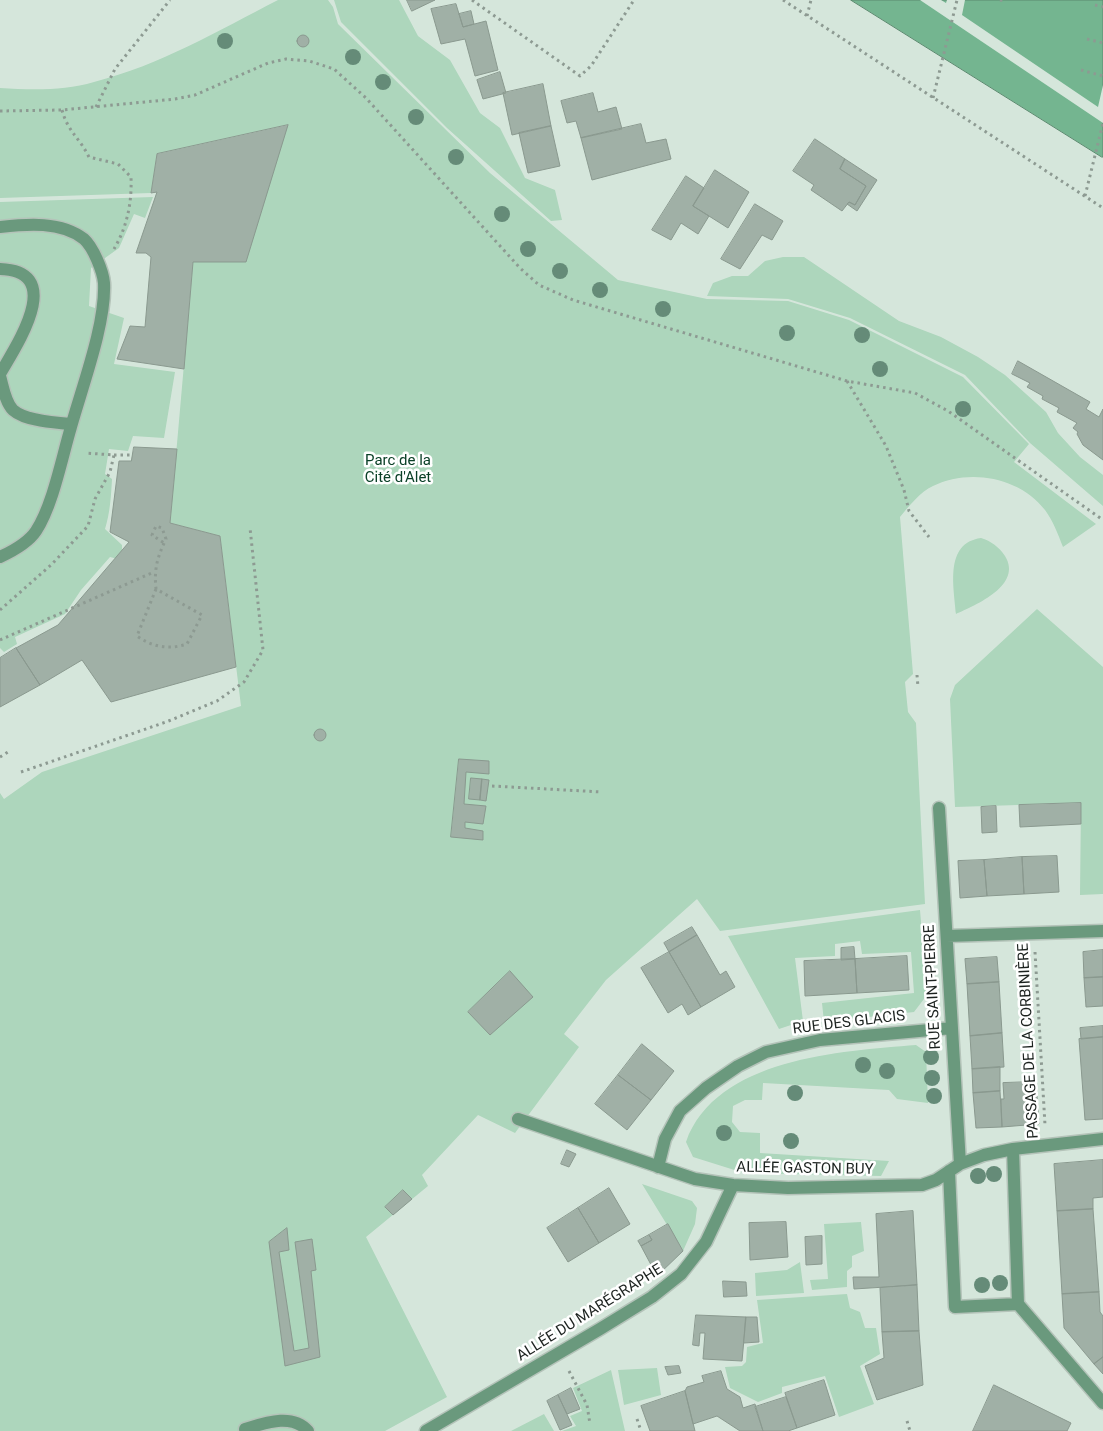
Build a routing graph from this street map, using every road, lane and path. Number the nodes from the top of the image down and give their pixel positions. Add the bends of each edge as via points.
1 (170, 0) edge
2 (472, 0) edge
3 (634, 0) edge
4 (783, 0) edge
5 (811, 0) edge
6 (957, 0) edge
7 (1095, 5) dead end
8 (1103, 7) edge
9 (807, 16) junction
10 (1087, 39) dead end
11 (1103, 43) edge
12 (1080, 70) dead end
13 (1103, 76) edge
14 (933, 98) junction
15 (95, 108) junction
16 (62, 110) junction
17 (0, 111) edge
18 (1103, 123) edge
19 (1085, 196) junction
20 (1103, 208) edge
21 (0, 227) edge
22 (97, 261) junction
23 (0, 269) edge
24 (0, 375) edge
25 (847, 381) junction
26 (71, 424) junction
27 (64, 451) junction
28 (114, 455) junction
29 (132, 455) dead end
30 (111, 468) junction
31 (118, 469) dead end
32 (909, 511) junction
33 (907, 517) dead end
34 (1103, 520) edge
35 (250, 528) dead end
36 (929, 537) dead end
37 (164, 543) junction
38 (0, 558) edge
39 (154, 572) junction
40 (156, 589) junction
41 (0, 610) edge
42 (0, 640) edge
43 (917, 675) dead end
44 (918, 687) dead end
45 (8, 752) dead end
46 (0, 757) edge
47 (21, 772) dead end
48 (492, 786) dead end
49 (602, 792) dead end
50 (939, 808) dead end
51 (1103, 931) edge
52 (1034, 933) junction
53 (947, 936) junction
54 (952, 1028) junction
55 (518, 1119) dead end
56 (1103, 1139) edge
57 (1046, 1146) junction
58 (1013, 1149) junction
59 (658, 1167) junction
60 (955, 1168) junction
61 (733, 1186) junction
62 (1018, 1304) junction
63 (558, 1353) junction
64 (1103, 1403) edge
65 (637, 1419) dead end
66 (907, 1421) dead end
67 (590, 1424) dead end
68 (245, 1429) dead end
69 (308, 1431) edge
70 (426, 1431) edge
71 (641, 1431) edge
72 (910, 1431) edge

1 - 15 path via 115,69
2 - 3 path via 580,76 591,66
4 - 9 path
5 - 9 path
6 - 14 path
7 - 8 path
9 - 14 path
10 - 11 path
12 - 13 path
14 - 19 path
15 - 16 path
15 - 25 path via 182,98 268,63 286,59 309,61 334,69 366,98 501,248 539,284 573,300
16 - 17 path
16 - 22 path via 66,126 81,140 89,156 118,164 131,177 128,218 114,248
18 - 19 path
19 - 20 path
21 - 22 street via 65,228 85,240
22 - 26 street via 104,282 100,315 86,379
23 - 24 street via 13,269 26,276 35,304
24 - 26 street via 13,410 45,422
25 - 32 path via 886,446
25 - 34 path via 915,393 948,411
26 - 27 street
27 - 28 path
27 - 38 street via 54,489 36,531 16,550
28 - 29 path
28 - 30 path
30 - 31 path
30 - 41 path via 95,499 88,526 51,565
32 - 33 path
32 - 36 path
35 - 47 path via 263,650 244,682 217,701 166,722
37 - 37 path via 165,533 156,526 152,535
37 - 39 path via 156,558
39 - 40 path
39 - 42 path
40 - 40 path via 202,615 187,644 172,649 137,636
43 - 44 path
45 - 46 path
48 - 49 path
50 - 53 street, RUE SAINT-PIERRE
51 - 52 street
52 - 53 street
52 - 57 path, PASSAGE DE LA CORBINIÈRE
53 - 54 street, RUE SAINT-PIERRE
54 - 59 street, RUE DES GLACIS via 820,1040 766,1052 738,1066 680,1111 665,1139
54 - 60 street, RUE SAINT-PIERRE
55 - 59 street, ALLÉE GASTON BUY
56 - 57 street, ALLÉE GASTON BUY
57 - 58 street, ALLÉE GASTON BUY
58 - 60 street, ALLÉE GASTON BUY via 984,1155
58 - 62 street
59 - 61 street, ALLÉE GASTON BUY via 695,1179
60 - 61 street, ALLÉE GASTON BUY via 922,1186
60 - 62 street, RUE SAINT-PIERRE via 955,1307
61 - 63 street, ALLÉE DU MARÉGRAPHE via 706,1242 681,1274 652,1297
62 - 64 street
63 - 67 path via 587,1405
63 - 70 street, ALLÉE DU MARÉGRAPHE
65 - 71 path
66 - 72 path
68 - 69 street via 288,1420 302,1424

